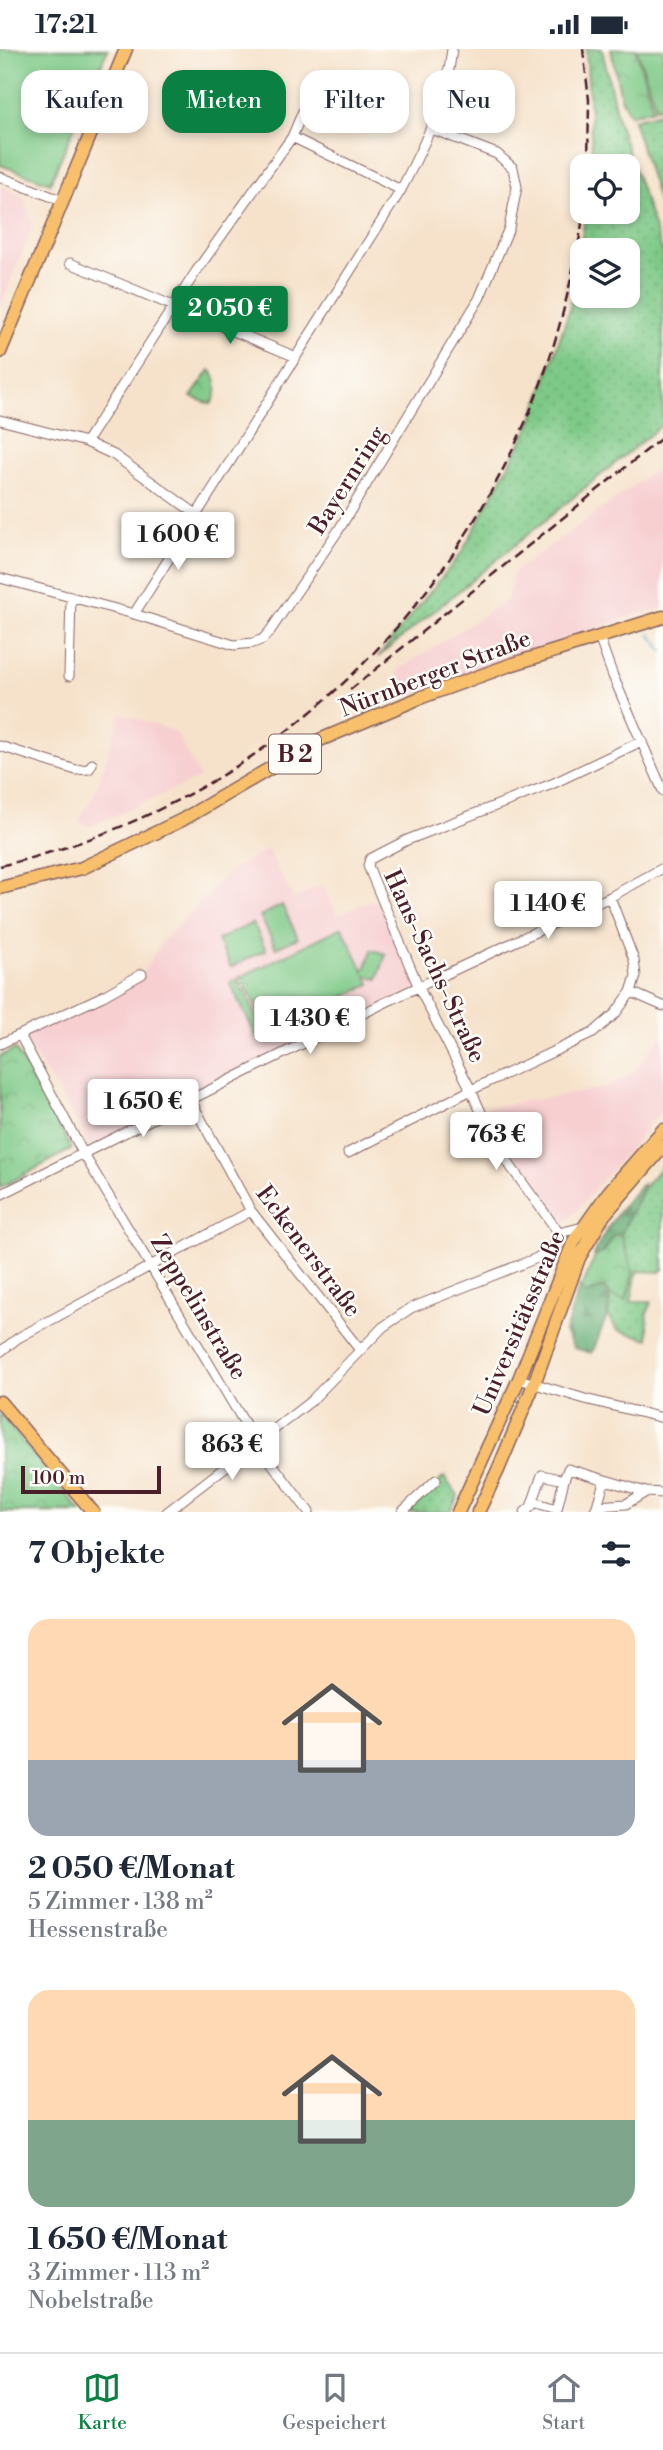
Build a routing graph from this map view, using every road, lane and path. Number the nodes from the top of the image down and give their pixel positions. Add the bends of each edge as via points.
1 (126, 49) edge
2 (452, 49) edge
3 (448, 70) edge
4 (300, 118) edge
5 (430, 133) edge
6 (442, 133) edge
7 (292, 137) junction
8 (0, 177) edge
9 (401, 190) junction
10 (63, 201) junction
11 (70, 263) dead end
12 (174, 308) junction
13 (0, 352) edge
14 (296, 357) junction
15 (0, 420) edge
16 (86, 442) junction
17 (196, 514) junction
18 (0, 578) edge
19 (71, 597) junction
20 (134, 614) junction
21 (663, 617) edge
22 (598, 637) junction
23 (69, 676) dead end
24 (642, 741) junction
25 (0, 746) edge
26 (92, 764) dead end
27 (663, 791) edge
28 (663, 868) edge
29 (0, 888) edge
30 (610, 897) junction
31 (142, 974) dead end
32 (419, 988) junction
33 (631, 992) junction
34 (663, 1006) edge
35 (20, 1035) junction
36 (0, 1044) edge
37 (471, 1090) junction
38 (190, 1099) junction
39 (663, 1130) edge
40 (663, 1147) edge
41 (83, 1153) junction
42 (348, 1153) dead end
43 (0, 1195) edge
44 (251, 1212) junction
45 (583, 1227) junction
46 (559, 1233) junction
47 (152, 1264) junction
48 (360, 1350) junction
49 (0, 1352) edge
50 (519, 1379) junction
51 (534, 1384) junction
52 (0, 1402) edge
53 (663, 1417) edge
54 (257, 1444) junction
55 (436, 1480) dead end
56 (564, 1481) junction
57 (608, 1481) junction
58 (646, 1492) junction
59 (663, 1493) edge
60 (533, 1501) junction
61 (596, 1509) edge
62 (93, 1512) edge
63 (167, 1512) edge
64 (309, 1512) edge
65 (402, 1512) edge
66 (458, 1512) edge
67 (478, 1512) edge
68 (525, 1512) edge

1 - 10 main road
2 - 3 street
4 - 7 street
5 - 9 street
6 - 20 street, Bayernring via 497,155 513,169 517,187 509,228 479,299 355,504 263,639 234,645
7 - 9 street
7 - 12 street via 229,222
8 - 10 street
9 - 14 street
10 - 13 main road
11 - 12 street
12 - 14 street
12 - 16 street
14 - 17 street
15 - 16 street
16 - 17 street via 114,455
17 - 20 street
18 - 19 street, Bayernring
19 - 20 street, Bayernring
19 - 23 street
21 - 22 main road, Nürnberger Straße / B 2
22 - 24 street
22 - 29 main road, Nürnberger Straße / B 2 via 448,688 327,737 182,820 82,868
24 - 27 street
24 - 32 street, Hans-Sachs-Straße via 370,859 368,866
25 - 26 street via 76,770 89,769
28 - 30 street
30 - 32 street
30 - 33 street via 635,963
31 - 35 street
32 - 37 street, Hans-Sachs-Straße
32 - 38 street
33 - 34 street
33 - 37 street via 593,1033
35 - 36 street
35 - 41 street, Zeppelinstraße
37 - 42 street
37 - 46 street, Hans-Sachs-Straße via 511,1167
38 - 41 street
38 - 44 street, Eckenerstraße
39 - 45 main road, Universitätsstraße
40 - 51 main road, Universitätsstraße via 589,1237
41 - 43 street
41 - 47 street, Zeppelinstraße
44 - 47 street
44 - 48 street, Eckenerstraße
45 - 46 street
45 - 50 main road, Universitätsstraße via 565,1260
46 - 48 street via 551,1248 537,1258 411,1308
47 - 49 street
47 - 54 street, Zeppelinstraße
48 - 54 street via 311,1401
50 - 51 street
50 - 66 main road, Universitätsstraße
51 - 53 street
51 - 67 main road, Universitätsstraße
52 - 62 main road
54 - 63 street
54 - 64 street, Zeppelinstraße
55 - 65 street
56 - 57 street via 568,1469
56 - 60 street via 542,1475
56 - 60 street via 557,1509
57 - 58 street
57 - 61 street
58 - 59 street
58 - 61 street via 626,1504
60 - 68 street

